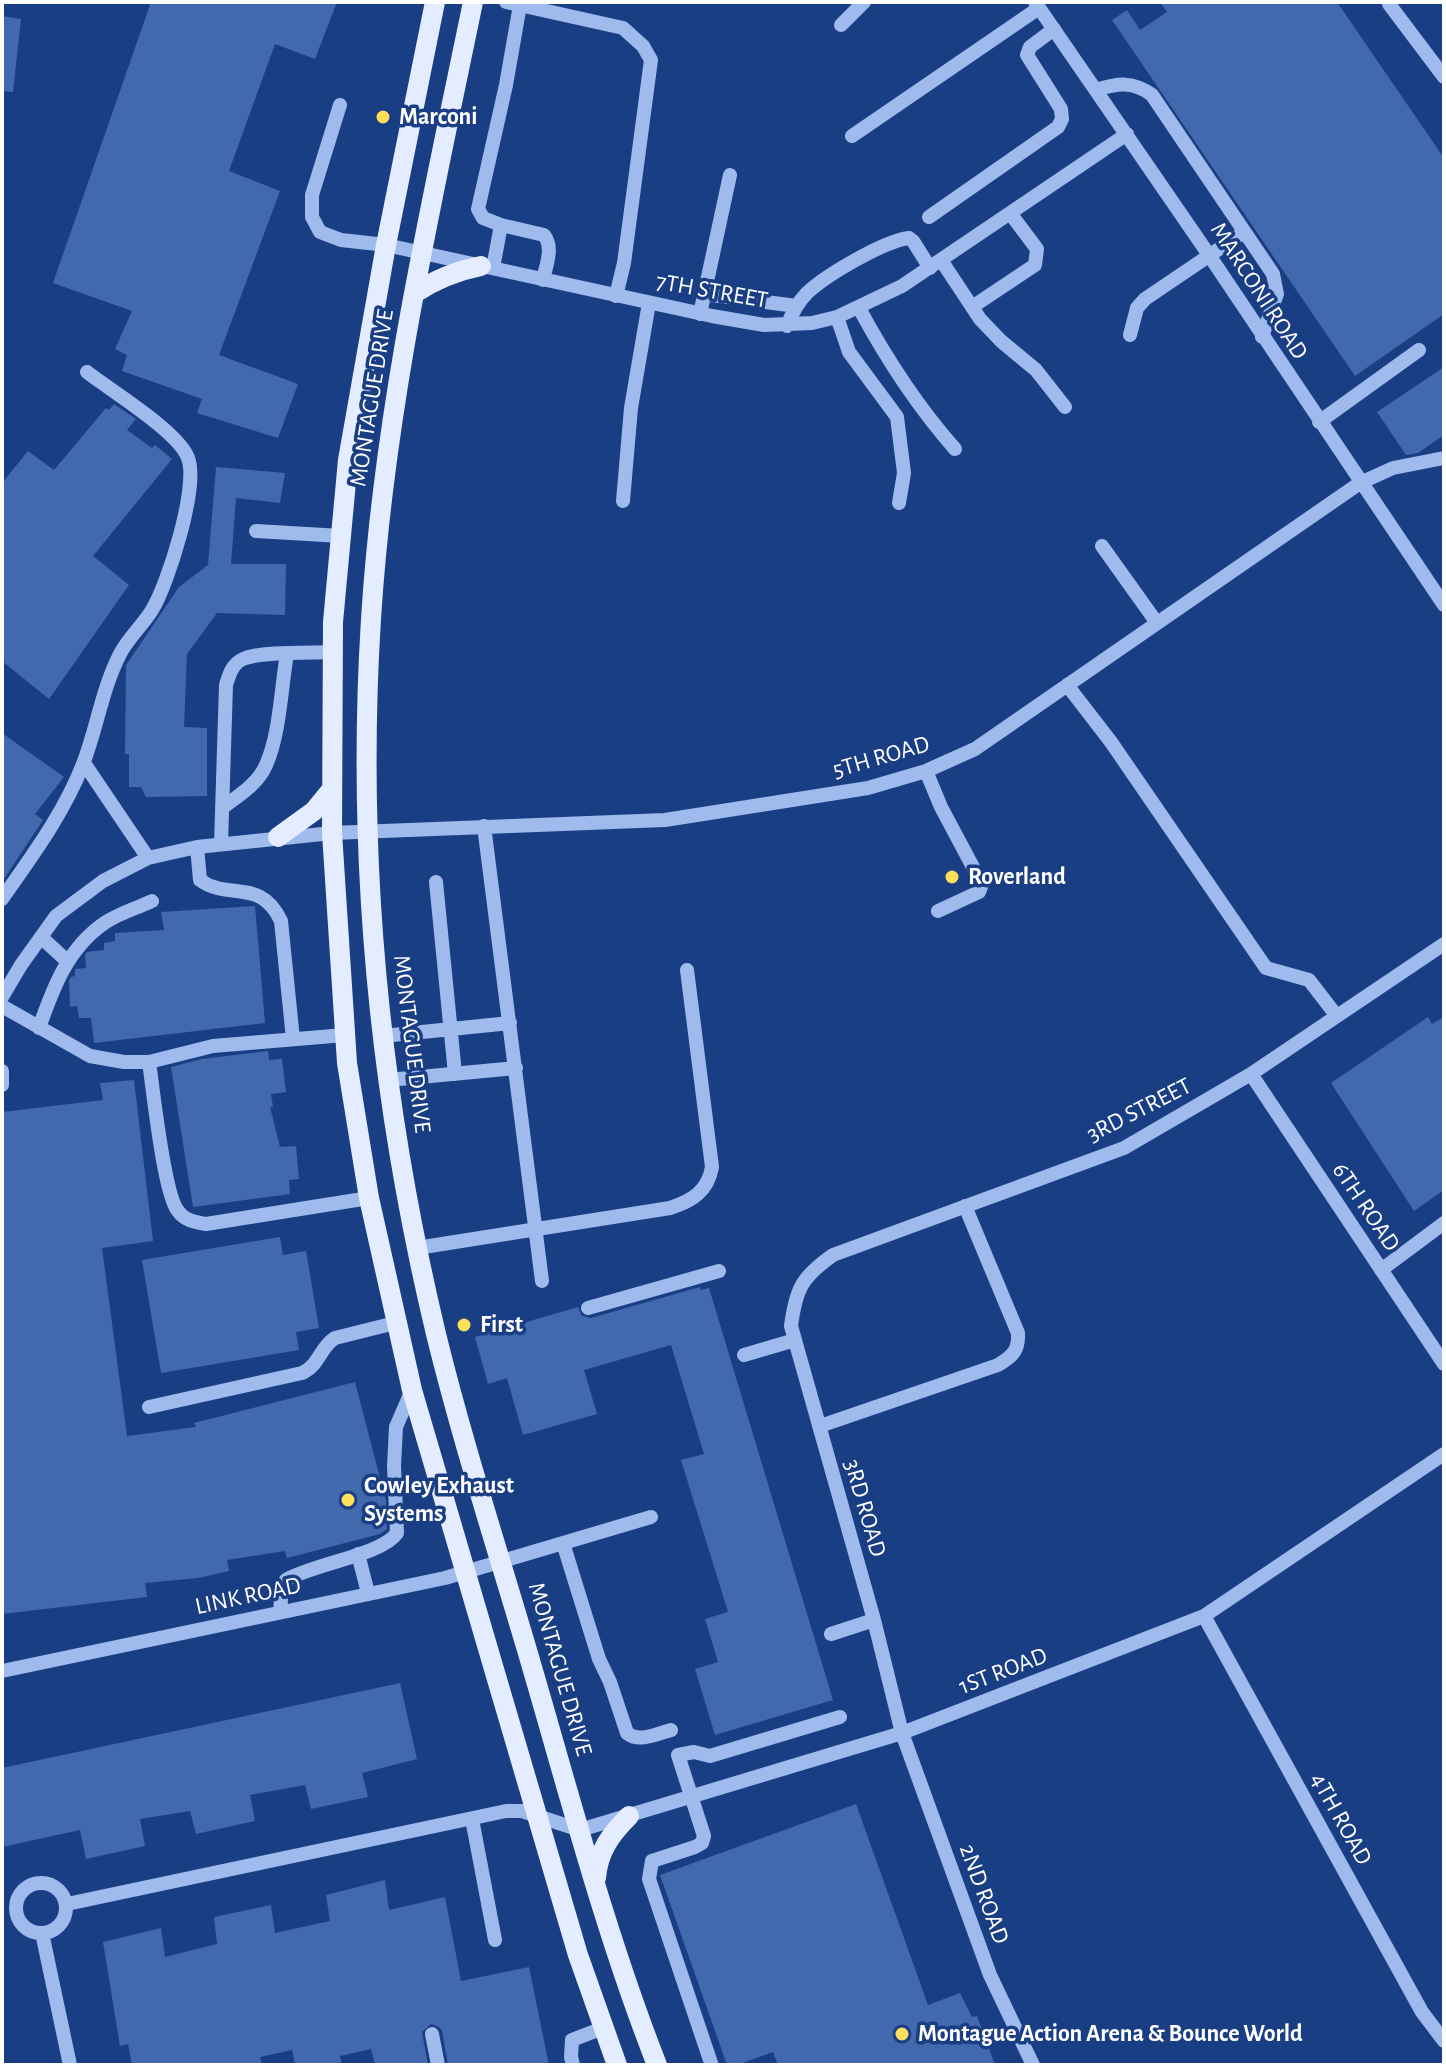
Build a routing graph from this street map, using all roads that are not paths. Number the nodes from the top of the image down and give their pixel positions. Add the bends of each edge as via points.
1 (435, 2) edge
2 (473, 2) edge
3 (864, 2) edge
4 (513, 4) edge
5 (1389, 4) edge
6 (1037, 5) edge
7 (841, 25) dead end
8 (1054, 29) junction
9 (1444, 77) edge
10 (1096, 90) junction
11 (340, 105) dead end
12 (1127, 134) junction
13 (852, 136) dead end
14 (730, 175) dead end
15 (1010, 213) junction
16 (929, 217) dead end
17 (501, 225) junction
18 (1244, 232) junction
19 (386, 245) junction
20 (422, 253) junction
21 (1209, 255) junction
22 (935, 264) junction
23 (487, 267) junction
24 (543, 280) junction
25 (415, 293) junction
26 (705, 294) junction
27 (616, 296) junction
28 (649, 303) junction
29 (796, 306) junction
30 (972, 307) junction
31 (859, 308) junction
32 (700, 314) junction
33 (837, 317) junction
34 (787, 326) junction
35 (1130, 335) dead end
36 (1262, 337) junction
37 (1419, 350) dead end
38 (87, 372) dead end
39 (1065, 407) dead end
40 (1319, 422) junction
41 (955, 449) dead end
42 (1444, 458) edge
43 (1360, 483) junction
44 (623, 501) dead end
45 (899, 503) dead end
46 (256, 531) dead end
47 (341, 536) junction
48 (1102, 546) dead end
49 (1444, 605) edge
50 (1157, 623) junction
51 (333, 652) junction
52 (287, 654) junction
53 (1067, 685) junction
54 (84, 763) junction
55 (926, 771) junction
56 (332, 789) junction
57 (222, 808) junction
58 (484, 826) junction
59 (366, 831) junction
60 (332, 833) junction
61 (278, 837) junction
62 (221, 844) junction
63 (197, 847) junction
64 (148, 858) junction
65 (436, 882) dead end
66 (2, 899) edge
67 (152, 901) dead end
68 (938, 911) dead end
69 (41, 937) junction
70 (1444, 944) edge
71 (67, 961) junction
72 (687, 970) dead end
73 (2, 997) edge
74 (2, 1006) edge
75 (1336, 1015) junction
76 (510, 1023) junction
77 (39, 1028) junction
78 (452, 1030) junction
79 (345, 1035) junction
80 (383, 1036) junction
81 (293, 1039) junction
82 (149, 1062) junction
83 (516, 1068) junction
84 (2, 1071) edge
85 (455, 1074) junction
86 (1251, 1074) junction
87 (388, 1080) junction
88 (2, 1085) edge
89 (369, 1198) junction
90 (965, 1206) junction
91 (1444, 1223) edge
92 (535, 1227) junction
93 (417, 1248) junction
94 (1381, 1270) junction
95 (719, 1271) dead end
96 (542, 1281) dead end
97 (795, 1295) joint
98 (588, 1308) dead end
99 (395, 1323) junction
100 (795, 1340) junction
101 (1441, 1354) edge
102 (744, 1355) dead end
103 (412, 1390) junction
104 (149, 1407) dead end
105 (820, 1426) junction
106 (1444, 1454) edge
107 (651, 1517) dead end
108 (563, 1543) junction
109 (358, 1554) junction
110 (501, 1561) junction
111 (465, 1573) junction
112 (368, 1593) junction
113 (280, 1612) junction
114 (1204, 1616) junction
115 (874, 1620) junction
116 (831, 1634) dead end
117 (2, 1671) edge
118 (840, 1717) dead end
119 (671, 1730) dead end
120 (902, 1733) junction
121 (691, 1798) junction
122 (538, 1816) junction
123 (629, 1816) junction
124 (472, 1819) junction
125 (580, 1830) junction
126 (596, 1883) junction
127 (67, 1904) junction
128 (10, 1917) edge
129 (42, 1933) junction
130 (495, 1940) dead end
131 (603, 2028) junction
132 (432, 2034) dead end
133 (1444, 2041) edge
134 (711, 2063) dead end
135 (70, 2065) edge
136 (438, 2065) edge
137 (573, 2065) edge
138 (617, 2065) edge
139 (657, 2065) edge
140 (1033, 2065) edge

1 - 19 main road, MONTAGUE DRIVE
2 - 20 main road, MONTAGUE DRIVE
3 - 7 street
4 - 17 street via 478,209 483,218
4 - 27 street via 623,28 651,60
5 - 9 street
6 - 8 street, MARCONI ROAD
6 - 13 street
8 - 10 street, MARCONI ROAD
8 - 16 street via 1027,55 1061,109 1058,127
10 - 12 street, MARCONI ROAD
10 - 18 street via 1117,83 1139,86 1152,95
11 - 19 street, 7TH STREET via 312,195 312,217 320,232 341,240
12 - 15 street, 7TH STREET
12 - 21 street, MARCONI ROAD
14 - 26 street
15 - 22 street, 7TH STREET
15 - 30 street via 1037,249 1035,265
17 - 23 street
17 - 24 street via 547,238
18 - 21 street
18 - 36 street via 1273,274 1277,294
19 - 20 street, 7TH STREET
19 - 47 main road, MONTAGUE DRIVE via 348,460
20 - 23 street, 7TH STREET
20 - 25 main road, MONTAGUE DRIVE
21 - 35 street via 1145,299
21 - 36 street, MARCONI ROAD
22 - 29 street via 913,241 900,239 824,281
22 - 30 street
22 - 31 street, 7TH STREET
23 - 24 street, 7TH STREET
23 - 25 main road via 458,271
24 - 27 street, 7TH STREET
25 - 59 main road, MONTAGUE DRIVE via 389,435 371,616
26 - 29 street
26 - 32 street
27 - 28 street, 7TH STREET
28 - 32 street, 7TH STREET
28 - 44 street via 631,408
29 - 34 street
30 - 39 street
31 - 33 street, 7TH STREET
31 - 41 street via 918,403
32 - 34 street, 7TH STREET
33 - 34 street, 7TH STREET
33 - 45 street via 849,352 897,417 904,473
36 - 40 street, MARCONI ROAD
37 - 40 street
38 - 54 street via 173,437 188,458 191,483 170,571 152,610 121,650
40 - 43 street, MARCONI ROAD
42 - 43 street, 5TH ROAD via 1393,468
43 - 49 street, MARCONI ROAD
43 - 50 street, 5TH ROAD
46 - 47 street
47 - 51 main road, MONTAGUE DRIVE
48 - 50 street
50 - 53 street, 5TH ROAD
51 - 52 street
51 - 56 main road, MONTAGUE DRIVE
52 - 57 street via 266,767
52 - 57 street via 241,660 230,672
53 - 55 street, 5TH ROAD via 975,749
53 - 75 street via 1266,968 1309,980
54 - 64 street
54 - 66 street via 64,806
55 - 58 street, 5TH ROAD via 868,788 665,820
55 - 68 street via 982,884 979,892
56 - 60 main road, MONTAGUE DRIVE
56 - 61 main road via 314,811
57 - 62 street
58 - 59 street, 5TH ROAD
58 - 76 street
59 - 60 street, 5TH ROAD
59 - 80 main road, MONTAGUE DRIVE
60 - 61 street, 5TH ROAD
60 - 79 main road, MONTAGUE DRIVE
61 - 62 street, 5TH ROAD
62 - 63 street, 5TH ROAD
63 - 64 street, 5TH ROAD
63 - 81 street via 200,880 206,885 266,899 278,914
64 - 69 street, 5TH ROAD via 103,881 56,916
65 - 78 street
67 - 71 street via 107,921
69 - 71 street
69 - 73 street, 5TH ROAD
70 - 75 street, 3RD STREET
71 - 77 street
72 - 92 street via 712,1167 703,1190 690,1202 670,1208
74 - 77 street
75 - 86 street, 3RD STREET
76 - 78 street
76 - 83 street
77 - 82 street via 90,1056
78 - 80 street
78 - 85 street
79 - 81 street
79 - 89 main road, MONTAGUE DRIVE
80 - 87 main road, MONTAGUE DRIVE
81 - 82 street via 213,1046
82 - 89 street via 164,1163 176,1209 188,1220 206,1224
83 - 85 street
83 - 92 street
84 - 88 street
85 - 87 street
86 - 90 street, 3RD STREET via 1124,1148
86 - 94 street, 6TH ROAD
87 - 93 main road, MONTAGUE DRIVE
89 - 99 main road, MONTAGUE DRIVE
90 - 97 street, 3RD STREET via 833,1255 810,1272
90 - 105 street via 1018,1333 1012,1356
91 - 94 street
92 - 93 street
92 - 96 street
93 - 110 main road, MONTAGUE DRIVE via 446,1374
94 - 101 street, 6TH ROAD
95 - 98 street
97 - 100 street, 3RD ROAD
99 - 103 main road, MONTAGUE DRIVE
99 - 104 street via 335,1338 302,1373
100 - 102 street
100 - 105 street, 3RD ROAD
103 - 109 street via 396,1427 397,1533 383,1547
103 - 111 main road, MONTAGUE DRIVE
105 - 115 street, 3RD ROAD
106 - 114 street, 1ST ROAD
107 - 108 street, LINK ROAD
108 - 110 street, LINK ROAD
108 - 119 street via 627,1733 639,1738
109 - 112 street
109 - 113 street via 286,1580
110 - 111 street, LINK ROAD
110 - 125 main road, MONTAGUE DRIVE
111 - 112 street, LINK ROAD
111 - 122 main road, MONTAGUE DRIVE
112 - 113 street, LINK ROAD
113 - 117 street, LINK ROAD
114 - 120 street, 1ST ROAD
114 - 133 street, 4TH ROAD via 1422,2012
115 - 116 street
115 - 120 street, 3RD ROAD
118 - 121 street via 710,1756 678,1755
120 - 121 street, 1ST ROAD
120 - 140 street, 2ND ROAD via 990,1975
121 - 123 street, 1ST ROAD
121 - 134 street via 702,1843 652,1861 649,1879
122 - 124 street via 506,1811
122 - 125 street
122 - 131 main road, MONTAGUE DRIVE
123 - 125 street, 1ST ROAD
123 - 126 main road via 604,1846
124 - 127 street
124 - 130 street
125 - 126 main road, MONTAGUE DRIVE
126 - 139 main road, MONTAGUE DRIVE
127 - 128 street via 58,1888 32,1883 19,1895
127 - 129 street via 58,1927
128 - 129 street
129 - 135 street
131 - 137 street via 572,2040
131 - 138 main road, MONTAGUE DRIVE
132 - 136 street

